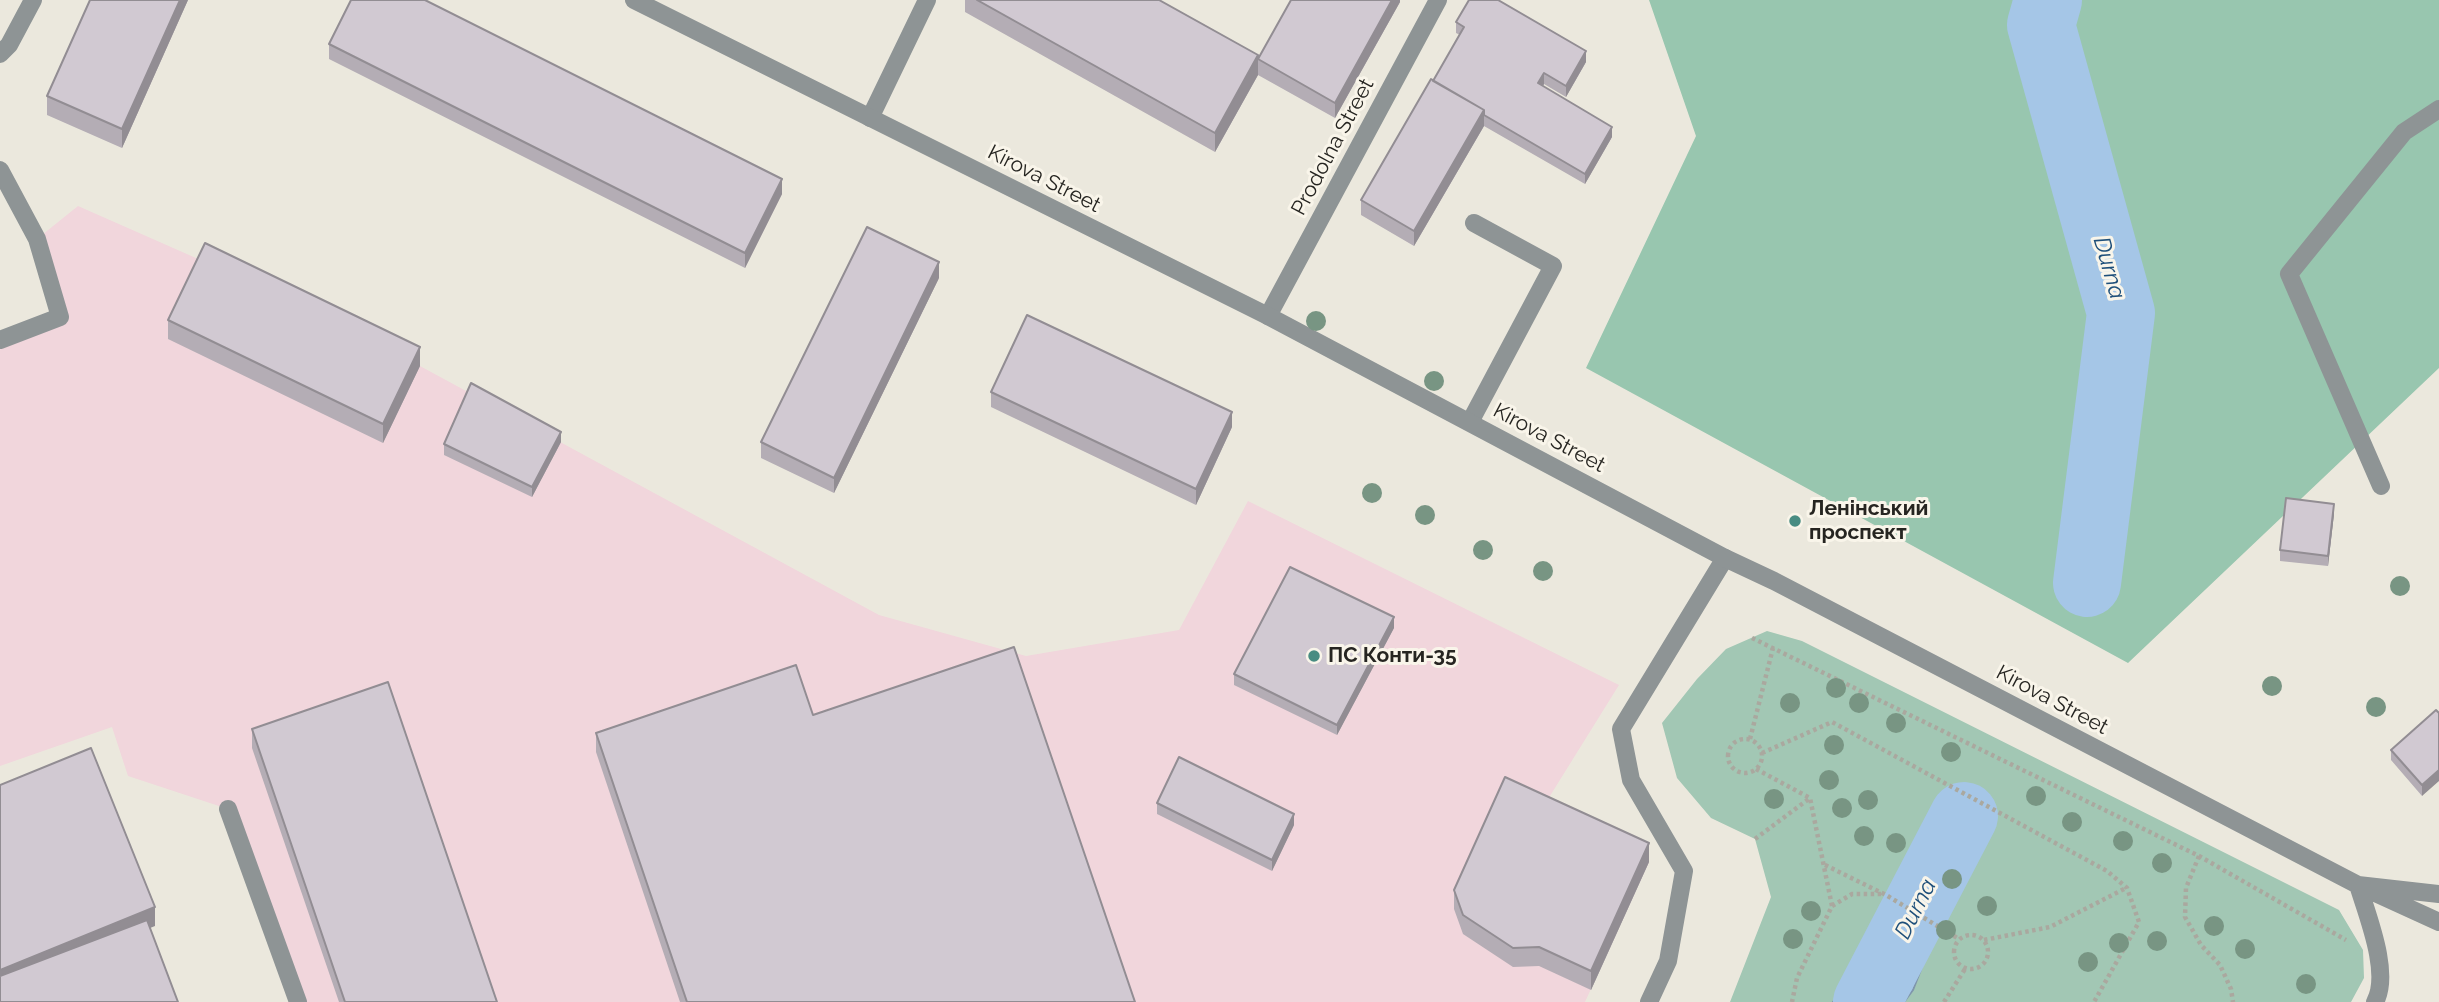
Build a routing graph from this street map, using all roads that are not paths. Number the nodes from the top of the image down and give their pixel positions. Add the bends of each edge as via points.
1 (33, 0) edge
2 (634, 0) edge
3 (927, 0) edge
4 (1438, 0) edge
5 (0, 54) edge
6 (2439, 109) edge
7 (870, 118) junction
8 (0, 170) edge
9 (1474, 223) dead end
10 (1268, 316) junction
11 (0, 340) edge
12 (1471, 422) junction
13 (2381, 486) dead end
14 (1724, 558) junction
15 (228, 810) dead end
16 (2358, 885) junction
17 (2439, 894) edge
18 (2439, 922) edge
19 (298, 1002) edge
20 (1649, 1002) edge
21 (2375, 1002) edge

1 - 5 street
2 - 7 street, Kirova Street
3 - 7 street
4 - 10 street, Prodolna Street
6 - 13 street via 2404,132 2289,275
7 - 10 street, Kirova Street
8 - 11 street via 37,239 60,317
9 - 12 street via 1553,266
10 - 12 street, Kirova Street
12 - 14 street, Kirova Street
14 - 16 street, Kirova Street
14 - 20 street via 1621,729 1631,780 1684,871 1668,961
15 - 19 street
16 - 17 street
16 - 18 street, Kirova Street
16 - 21 street via 2380,970

